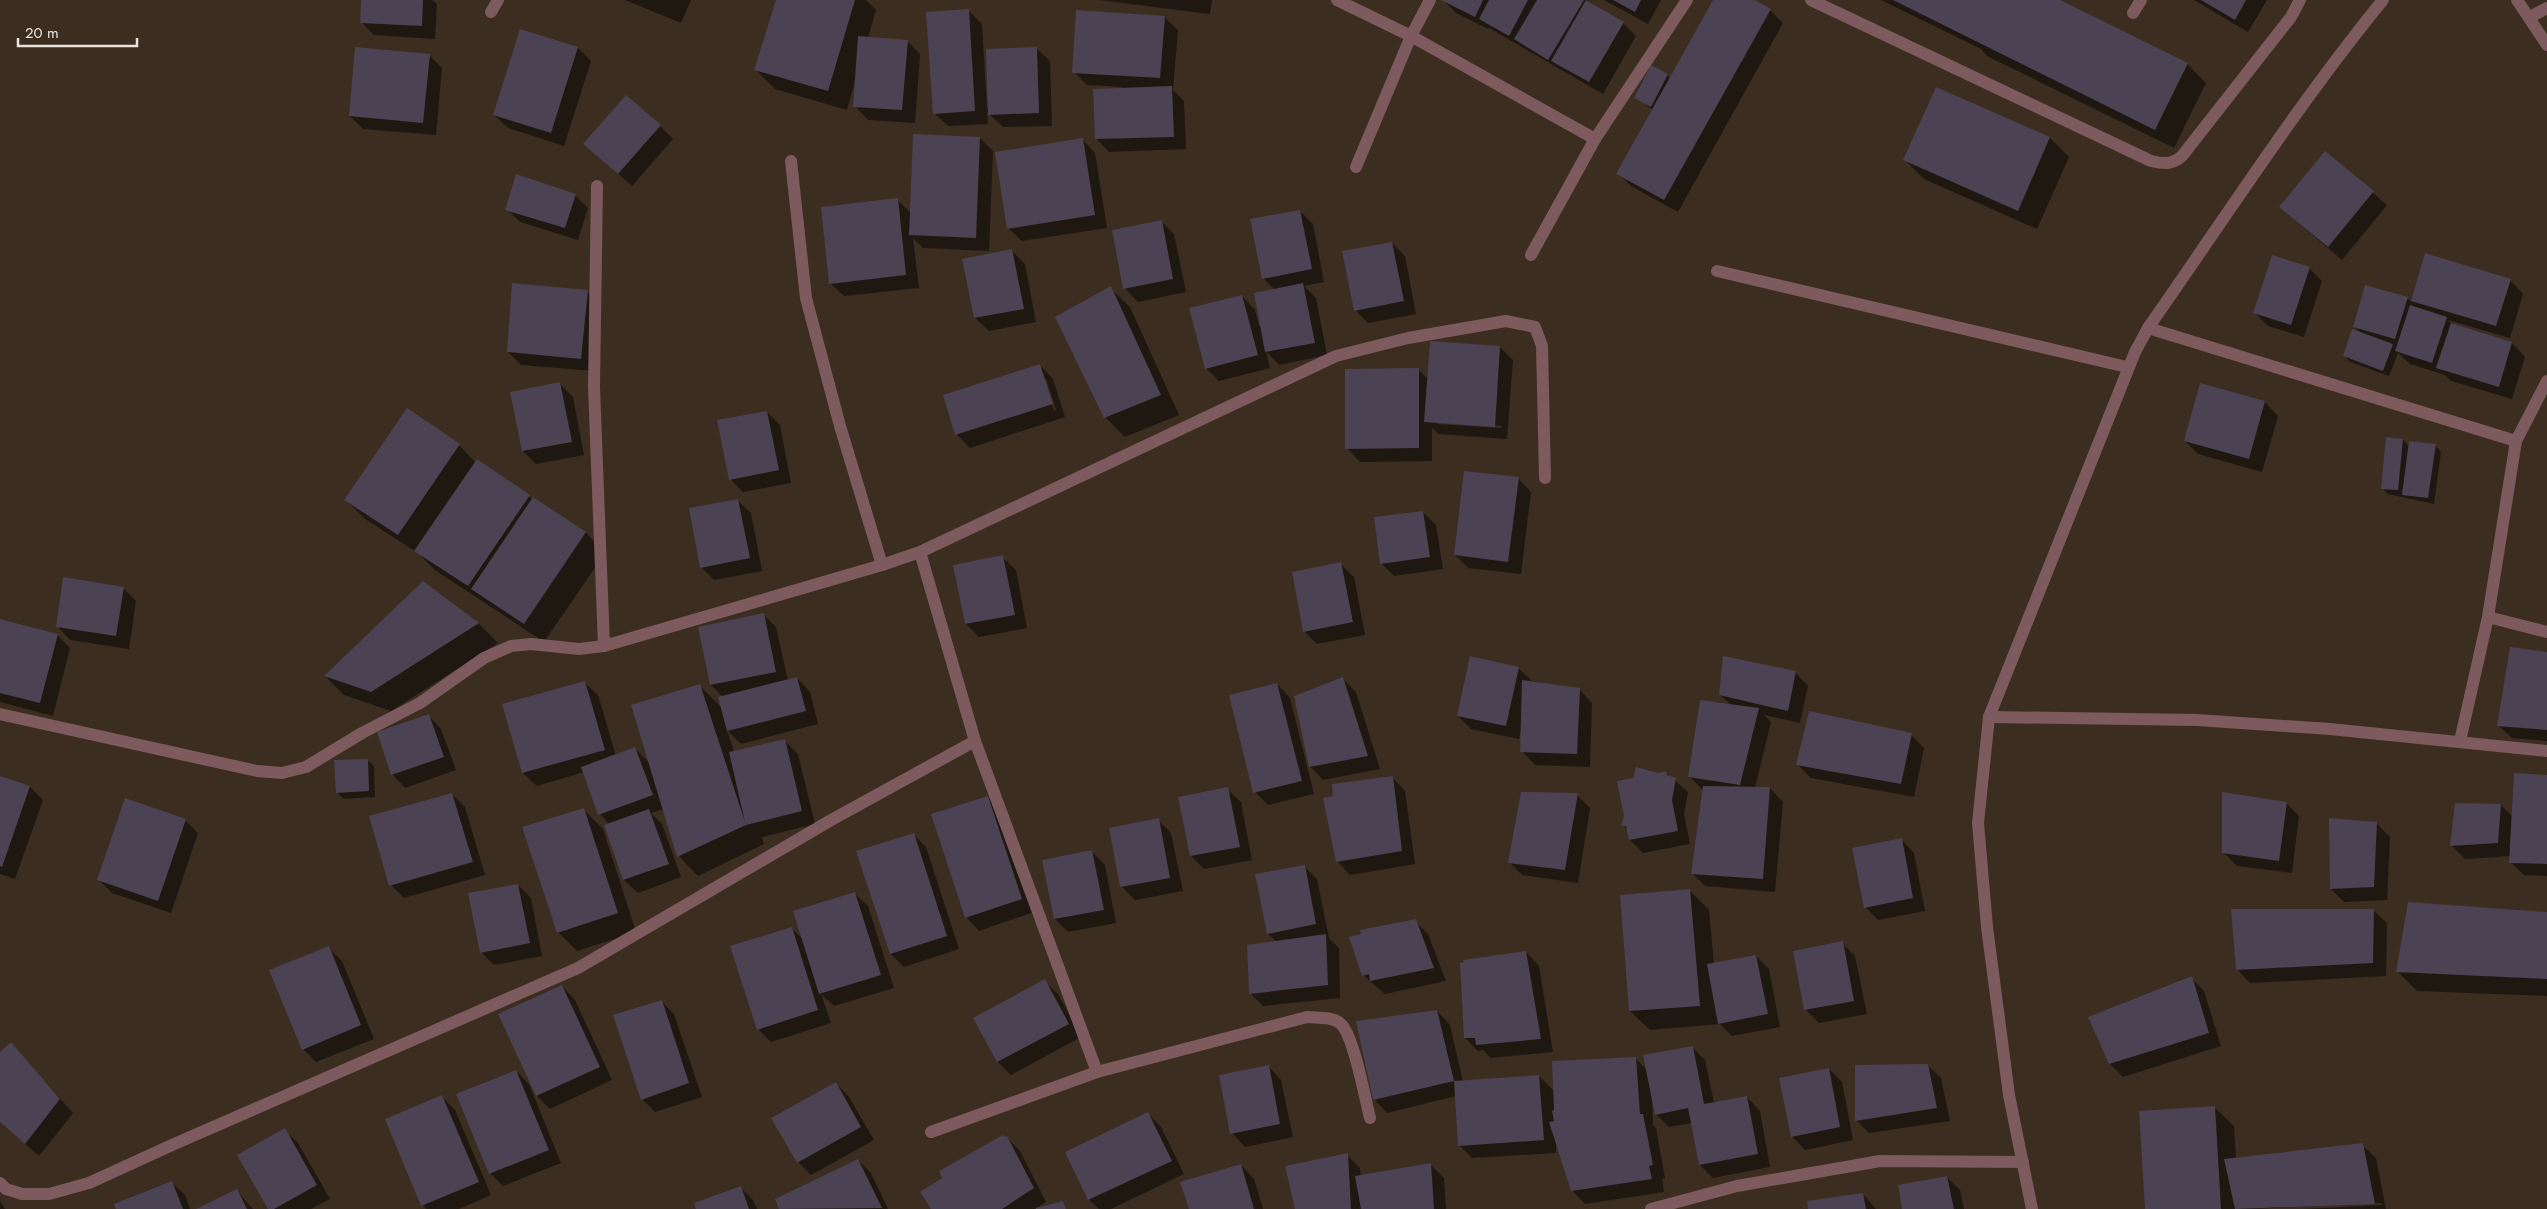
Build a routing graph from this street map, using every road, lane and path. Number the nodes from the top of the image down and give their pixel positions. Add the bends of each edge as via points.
1 (498, 0) edge
2 (1336, 0) edge
3 (1430, 0) edge
4 (1687, 0) edge
5 (1811, 0) edge
6 (2141, 0) edge
7 (2300, 0) edge
8 (2383, 0) edge
9 (2517, 0) edge
10 (2547, 8) edge
11 (491, 12) dead end
12 (2133, 13) dead end
13 (2530, 17) junction
14 (1411, 36) junction
15 (2547, 45) edge
16 (1595, 139) junction
17 (791, 161) dead end
18 (1356, 167) dead end
19 (597, 186) dead end
20 (1531, 255) dead end
21 (1717, 271) dead end
22 (2148, 328) junction
23 (2127, 367) junction
24 (2547, 381) edge
25 (2516, 441) junction
26 (1545, 478) dead end
27 (920, 552) junction
28 (882, 565) junction
29 (2488, 616) junction
30 (2547, 632) edge
31 (604, 646) junction
32 (0, 714) edge
33 (1989, 717) junction
34 (975, 741) junction
35 (2460, 741) junction
36 (2547, 751) edge
37 (1097, 1072) junction
38 (1370, 1118) dead end
39 (931, 1132) dead end
40 (2023, 1162) junction
41 (0, 1183) edge
42 (1652, 1209) edge
43 (2032, 1209) edge

1 - 11 street
2 - 14 street
3 - 14 street
4 - 16 street
5 - 7 street via 2151,161 2168,163 2175,163 2182,156
6 - 12 street
8 - 22 street via 2296,116
9 - 13 street
10 - 13 street
13 - 15 street
14 - 16 street
14 - 18 street
16 - 20 street
17 - 28 street via 806,298
19 - 31 street via 594,387
21 - 23 street
22 - 23 street
22 - 25 street
23 - 33 street
24 - 25 street
25 - 29 street
26 - 27 street via 1540,335 1535,327 1506,321 1408,338 1336,356
27 - 28 street
27 - 34 street
28 - 31 street
29 - 30 street
29 - 35 street
31 - 32 street via 579,649 531,644 511,646 484,658 420,703 306,767 282,773 257,771
33 - 35 street via 2197,720
33 - 40 street via 1978,823 1987,927 2009,1095
34 - 37 street
34 - 41 street via 833,818 578,968 89,1183 49,1194 22,1194 6,1189
35 - 36 street
37 - 38 street via 1307,1017 1329,1018 1341,1024 1350,1043
37 - 39 street
40 - 42 street via 1880,1161 1737,1186
40 - 43 street

